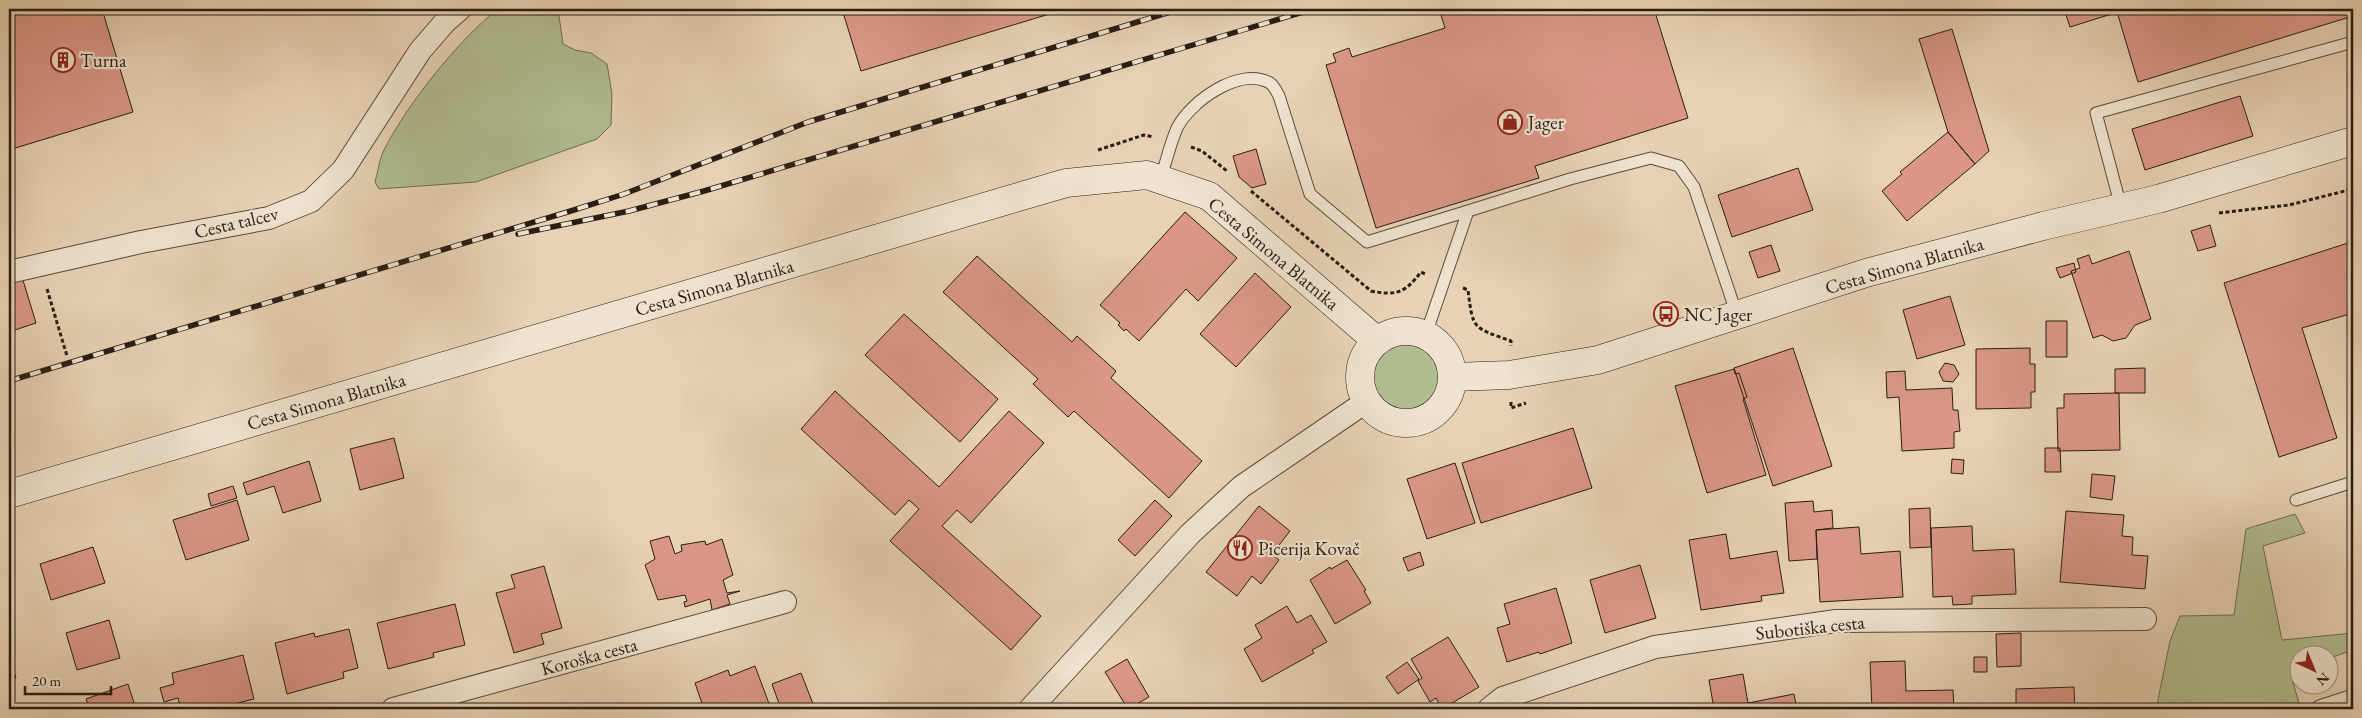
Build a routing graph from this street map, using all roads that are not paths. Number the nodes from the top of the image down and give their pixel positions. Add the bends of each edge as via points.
1 (460, 9) edge
2 (2353, 42) edge
3 (2353, 141) edge
4 (1160, 180) junction
5 (2121, 207) junction
6 (1468, 211) junction
7 (9, 272) edge
8 (1737, 315) junction
9 (1426, 334) junction
10 (1377, 341) junction
11 (1453, 377) junction
12 (1367, 401) junction
13 (2353, 482) edge
14 (9, 494) edge
15 (2296, 500) dead end
16 (785, 602) dead end
17 (2145, 620) dead end
18 (2353, 696) edge
19 (2319, 706) dead end
20 (393, 709) edge
21 (1030, 709) edge
22 (1489, 709) edge

1 - 7 street, Cesta talcev via 444,22 420,51 343,170 311,200 268,218
2 - 5 lane via 2096,113
3 - 5 street, Cesta Simona Blatnika
4 - 6 lane via 1178,127 1196,105 1219,87 1256,78 1272,84 1279,96 1310,194 1368,242
4 - 10 street, Cesta Simona Blatnika via 1209,196
4 - 14 street, Cesta Simona Blatnika via 1147,175 1066,183
5 - 8 street, Cesta Simona Blatnika via 1866,273
6 - 8 lane via 1650,158 1679,166 1694,187
6 - 9 lane
8 - 11 street, Cesta Simona Blatnika via 1514,386
9 - 10 street via 1409,330 1392,332
9 - 11 street via 1440,345 1450,360
10 - 12 street via 1366,354 1360,370 1361,386
11 - 12 street via 1449,396 1436,412 1419,422 1399,423 1381,416
12 - 21 street via 1241,487 1190,534
13 - 15 lane
16 - 20 street, Koroška cesta
17 - 22 street, Subotiška cesta via 1836,620 1655,647 1503,698
18 - 19 lane

